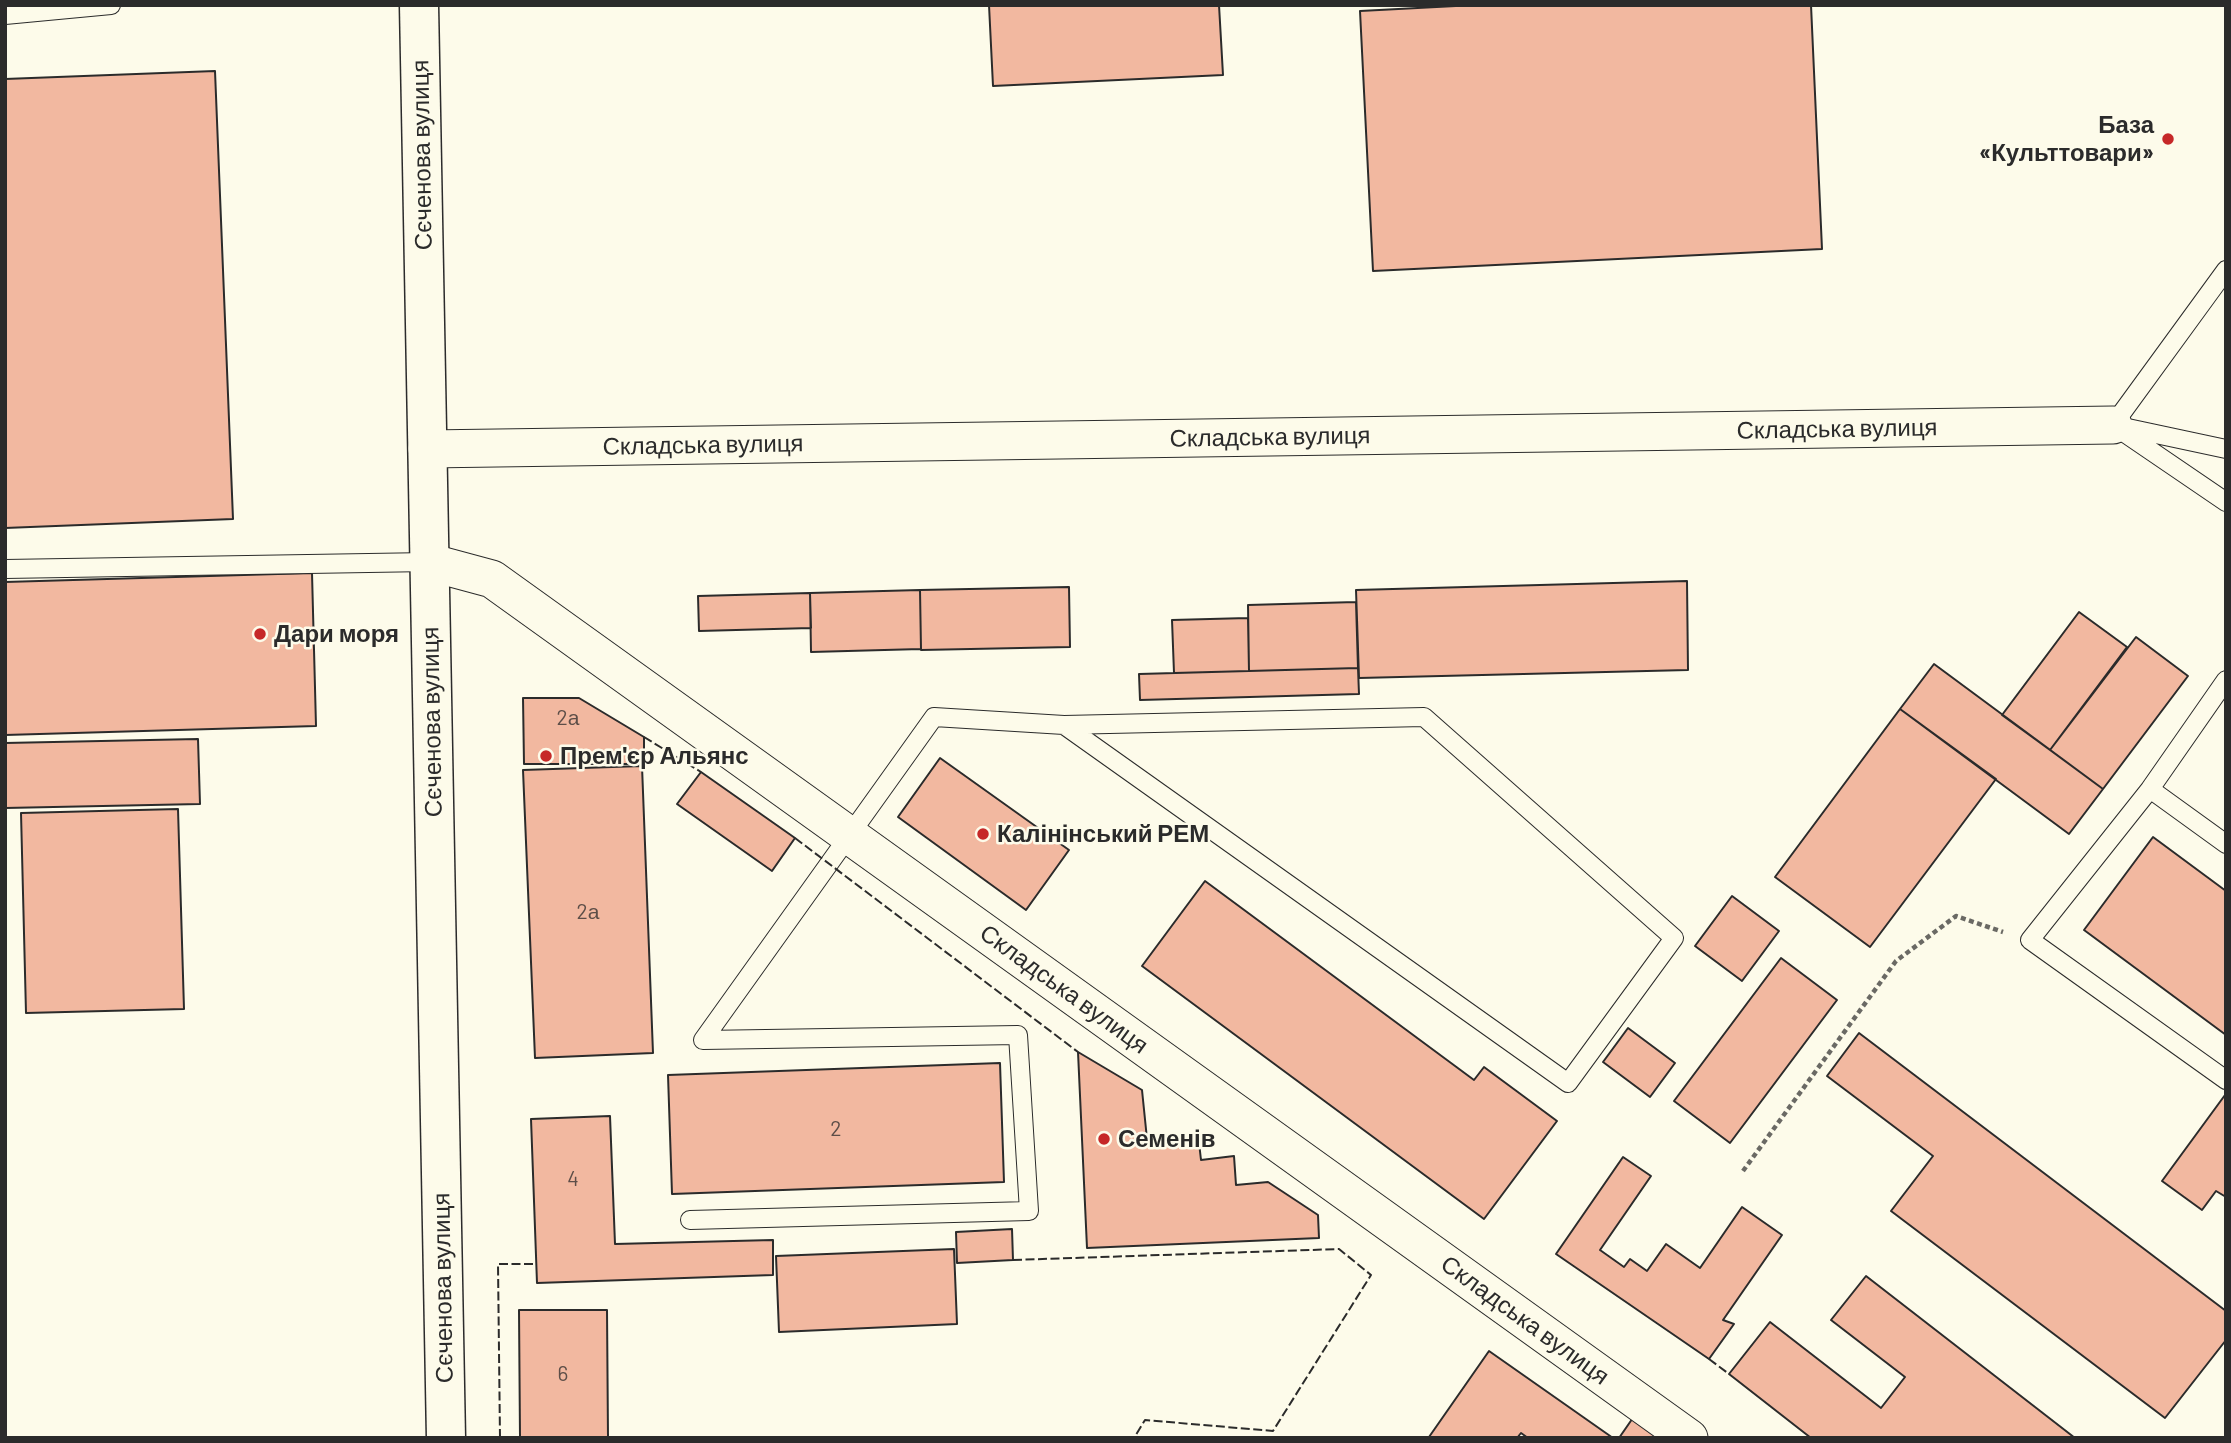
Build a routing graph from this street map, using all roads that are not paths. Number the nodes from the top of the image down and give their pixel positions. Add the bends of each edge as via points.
1 (111, 5) edge
2 (419, 5) edge
3 (5, 15) edge
4 (2226, 270) edge
5 (2113, 425) junction
6 (427, 449) junction
7 (2226, 449) edge
8 (2226, 502) edge
9 (429, 562) junction
10 (5, 569) edge
11 (2226, 680) edge
12 (1065, 725) junction
13 (2150, 789) junction
14 (848, 834) junction
15 (2226, 844) edge
16 (2226, 1080) edge
17 (690, 1220) dead end
18 (446, 1438) edge
19 (1689, 1438) edge

1 - 3 lane
2 - 6 street, Сєченова вулиця
4 - 5 lane
5 - 6 street, Складська вулиця
5 - 7 lane
5 - 8 lane
6 - 9 street, Сєченова вулиця
9 - 10 lane
9 - 14 street, Складська вулиця via 492,579
9 - 18 street, Сєченова вулиця
11 - 13 lane
12 - 12 lane via 1424,717 1674,938 1568,1083
12 - 14 lane via 934,717
13 - 15 lane
13 - 16 lane via 2029,940
14 - 17 lane via 703,1040 1018,1035 1029,1211
14 - 19 street, Складська вулиця

